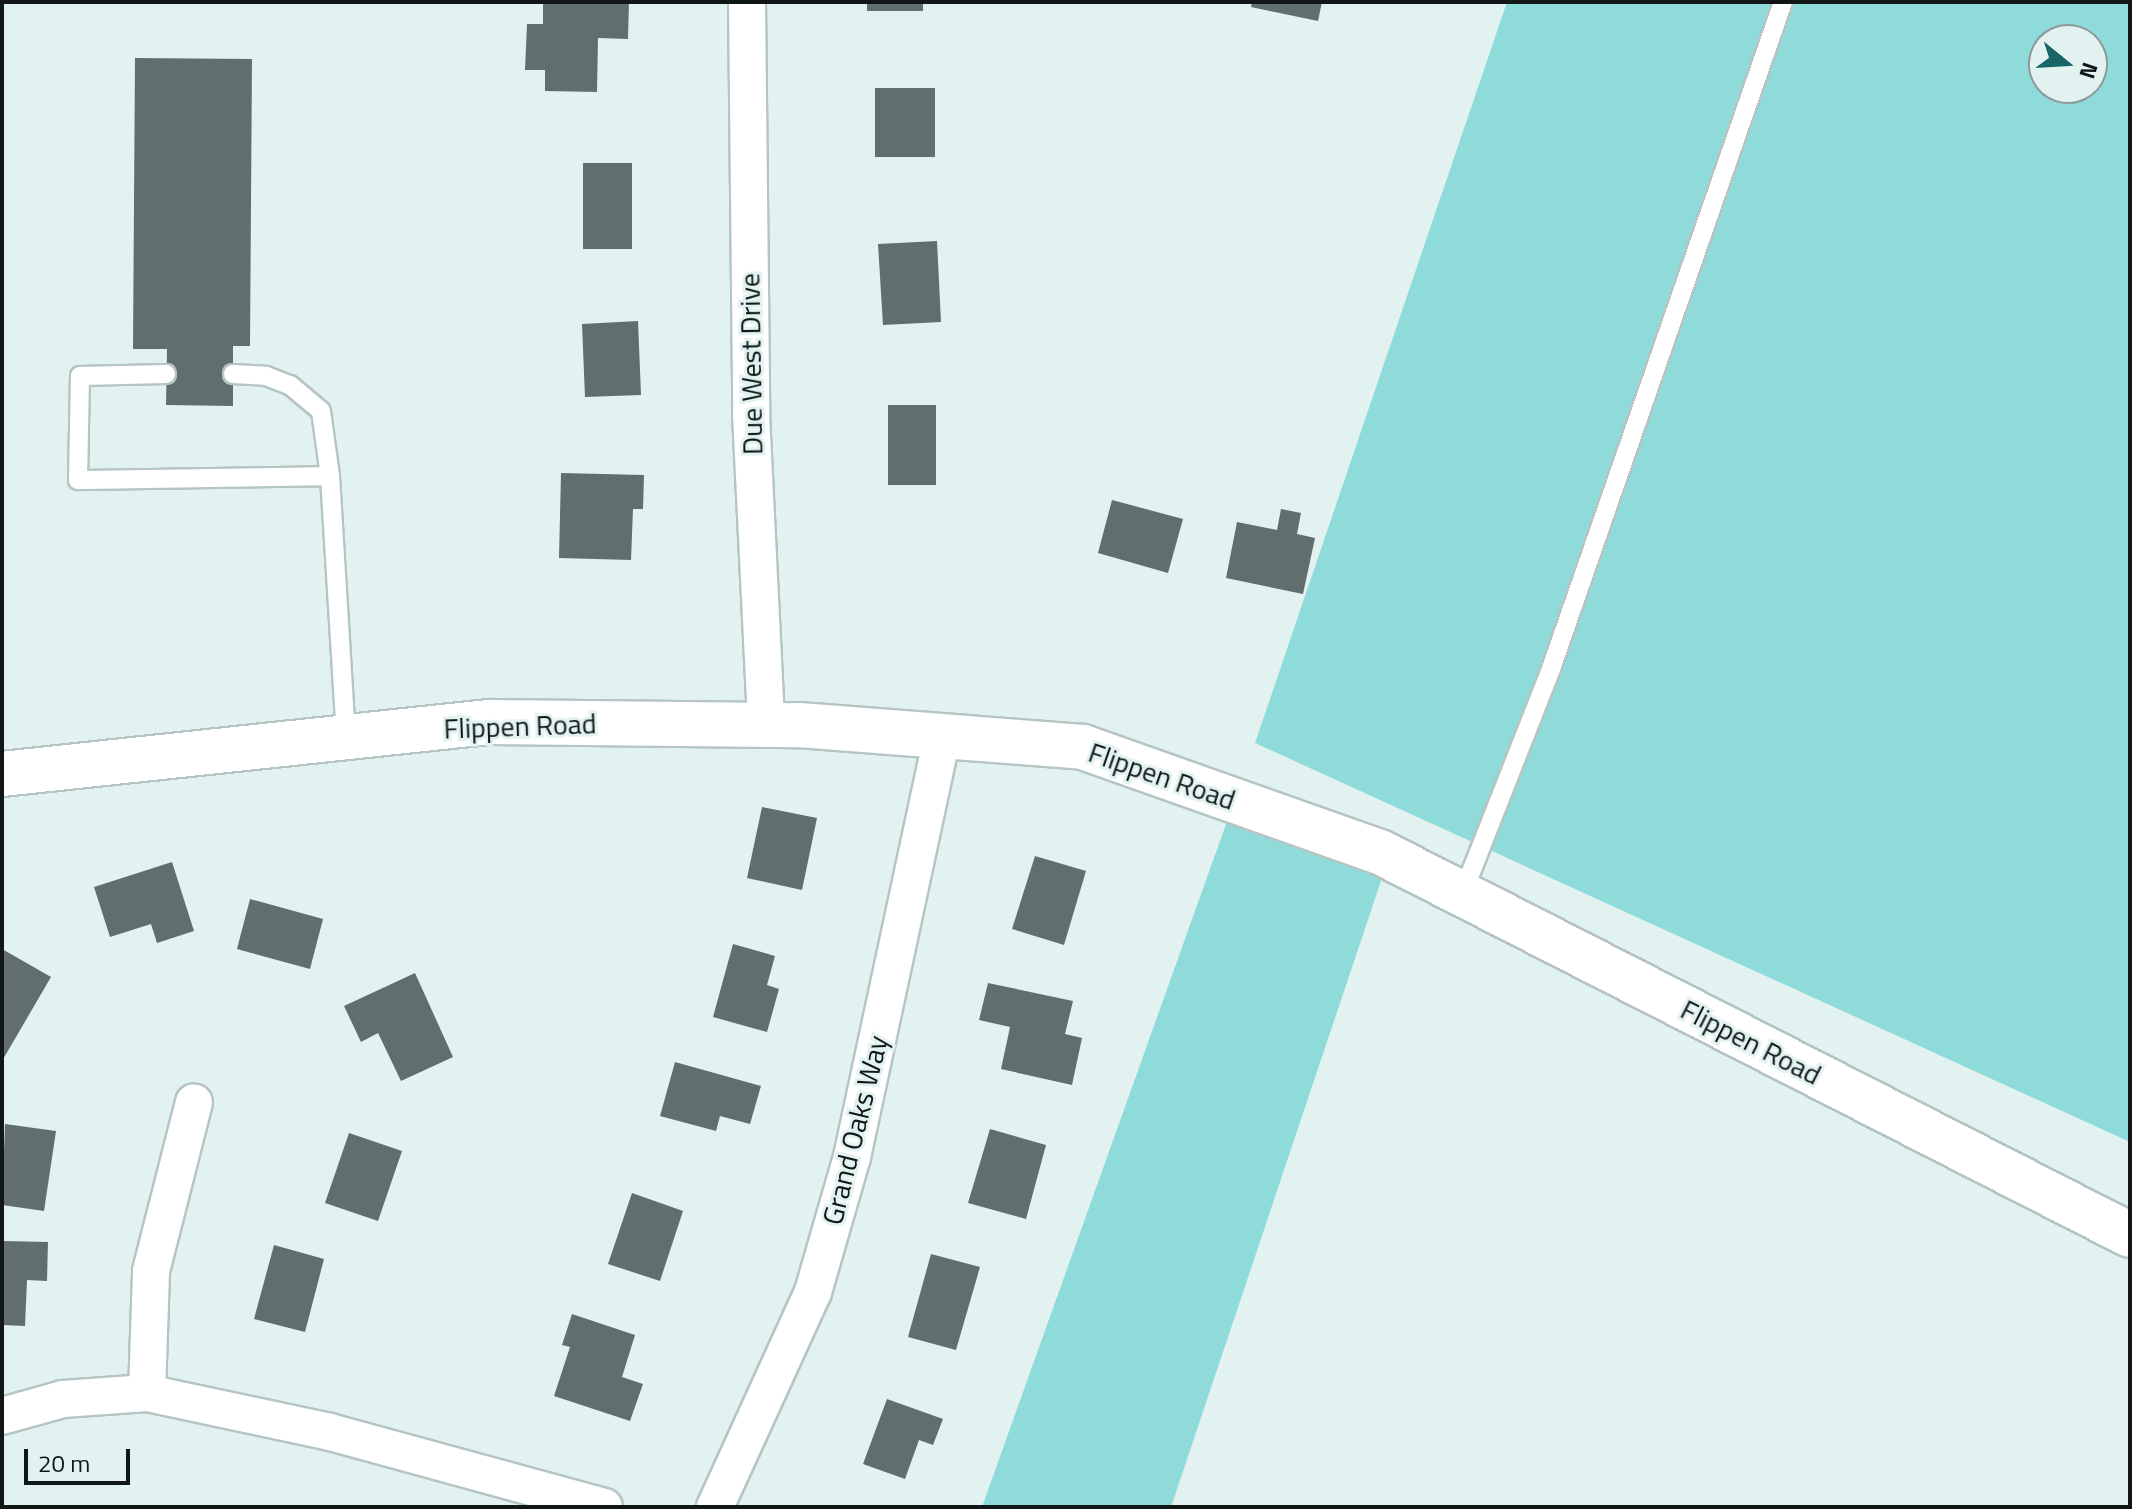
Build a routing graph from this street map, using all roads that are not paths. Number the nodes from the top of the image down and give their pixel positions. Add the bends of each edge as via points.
1 (747, 2) edge
2 (1783, 2) edge
3 (166, 374) dead end
4 (233, 374) dead end
5 (330, 476) junction
6 (766, 725) junction
7 (942, 736) junction
8 (346, 737) junction
9 (2, 774) edge
10 (1462, 895) junction
11 (194, 1102) dead end
12 (2130, 1235) edge
13 (147, 1393) junction
14 (2, 1416) edge
15 (604, 1507) edge
16 (715, 1507) edge

1 - 6 street, Due West Drive via 751,414
2 - 10 lane via 1552,666
3 - 5 lane via 80,376 78,480
4 - 5 lane via 266,376 290,385 321,411
5 - 8 lane
6 - 7 street, Flippen Road
6 - 8 street, Flippen Road via 490,722
7 - 10 street, Flippen Road via 1083,747 1380,852
7 - 16 street, Grand Oaks Way via 852,1157 813,1292
8 - 9 street, Flippen Road
10 - 12 street, Flippen Road
11 - 13 street via 151,1271
13 - 14 street via 63,1399
13 - 15 street via 330,1432

